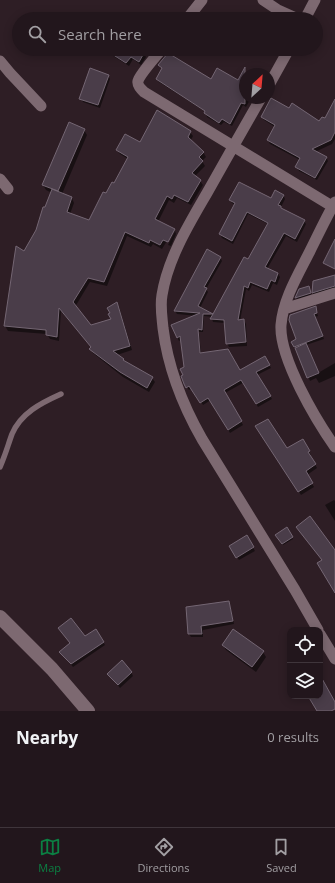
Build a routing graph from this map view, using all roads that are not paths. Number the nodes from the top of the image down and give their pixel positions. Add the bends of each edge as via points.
1 (202, 0) edge
2 (263, 0) edge
3 (315, 0) edge
4 (193, 12) edge
5 (282, 12) edge
6 (309, 12) edge
7 (156, 56) edge
8 (284, 56) edge
9 (0, 61) edge
10 (275, 74) edge
11 (258, 104) edge
12 (41, 106) dead end
13 (233, 147) junction
14 (0, 179) edge
15 (8, 189) dead end
16 (334, 205) edge
17 (335, 293) edge
18 (284, 309) junction
19 (61, 394) dead end
20 (334, 445) edge
21 (0, 466) edge
22 (0, 617) edge
23 (316, 627) edge
24 (323, 639) edge
25 (335, 659) edge
26 (88, 711) edge

1 - 4 street
2 - 5 street
3 - 6 street
7 - 13 street via 140,76 139,87 150,97
8 - 10 street
9 - 12 street
11 - 13 street
13 - 16 street
13 - 23 street via 190,223 166,276 161,309 165,344 171,370 188,414
14 - 15 street
16 - 18 street via 299,272
17 - 18 street
18 - 20 street via 281,326 290,364
19 - 21 lane via 31,409 20,419
22 - 26 street via 48,664
24 - 25 street

